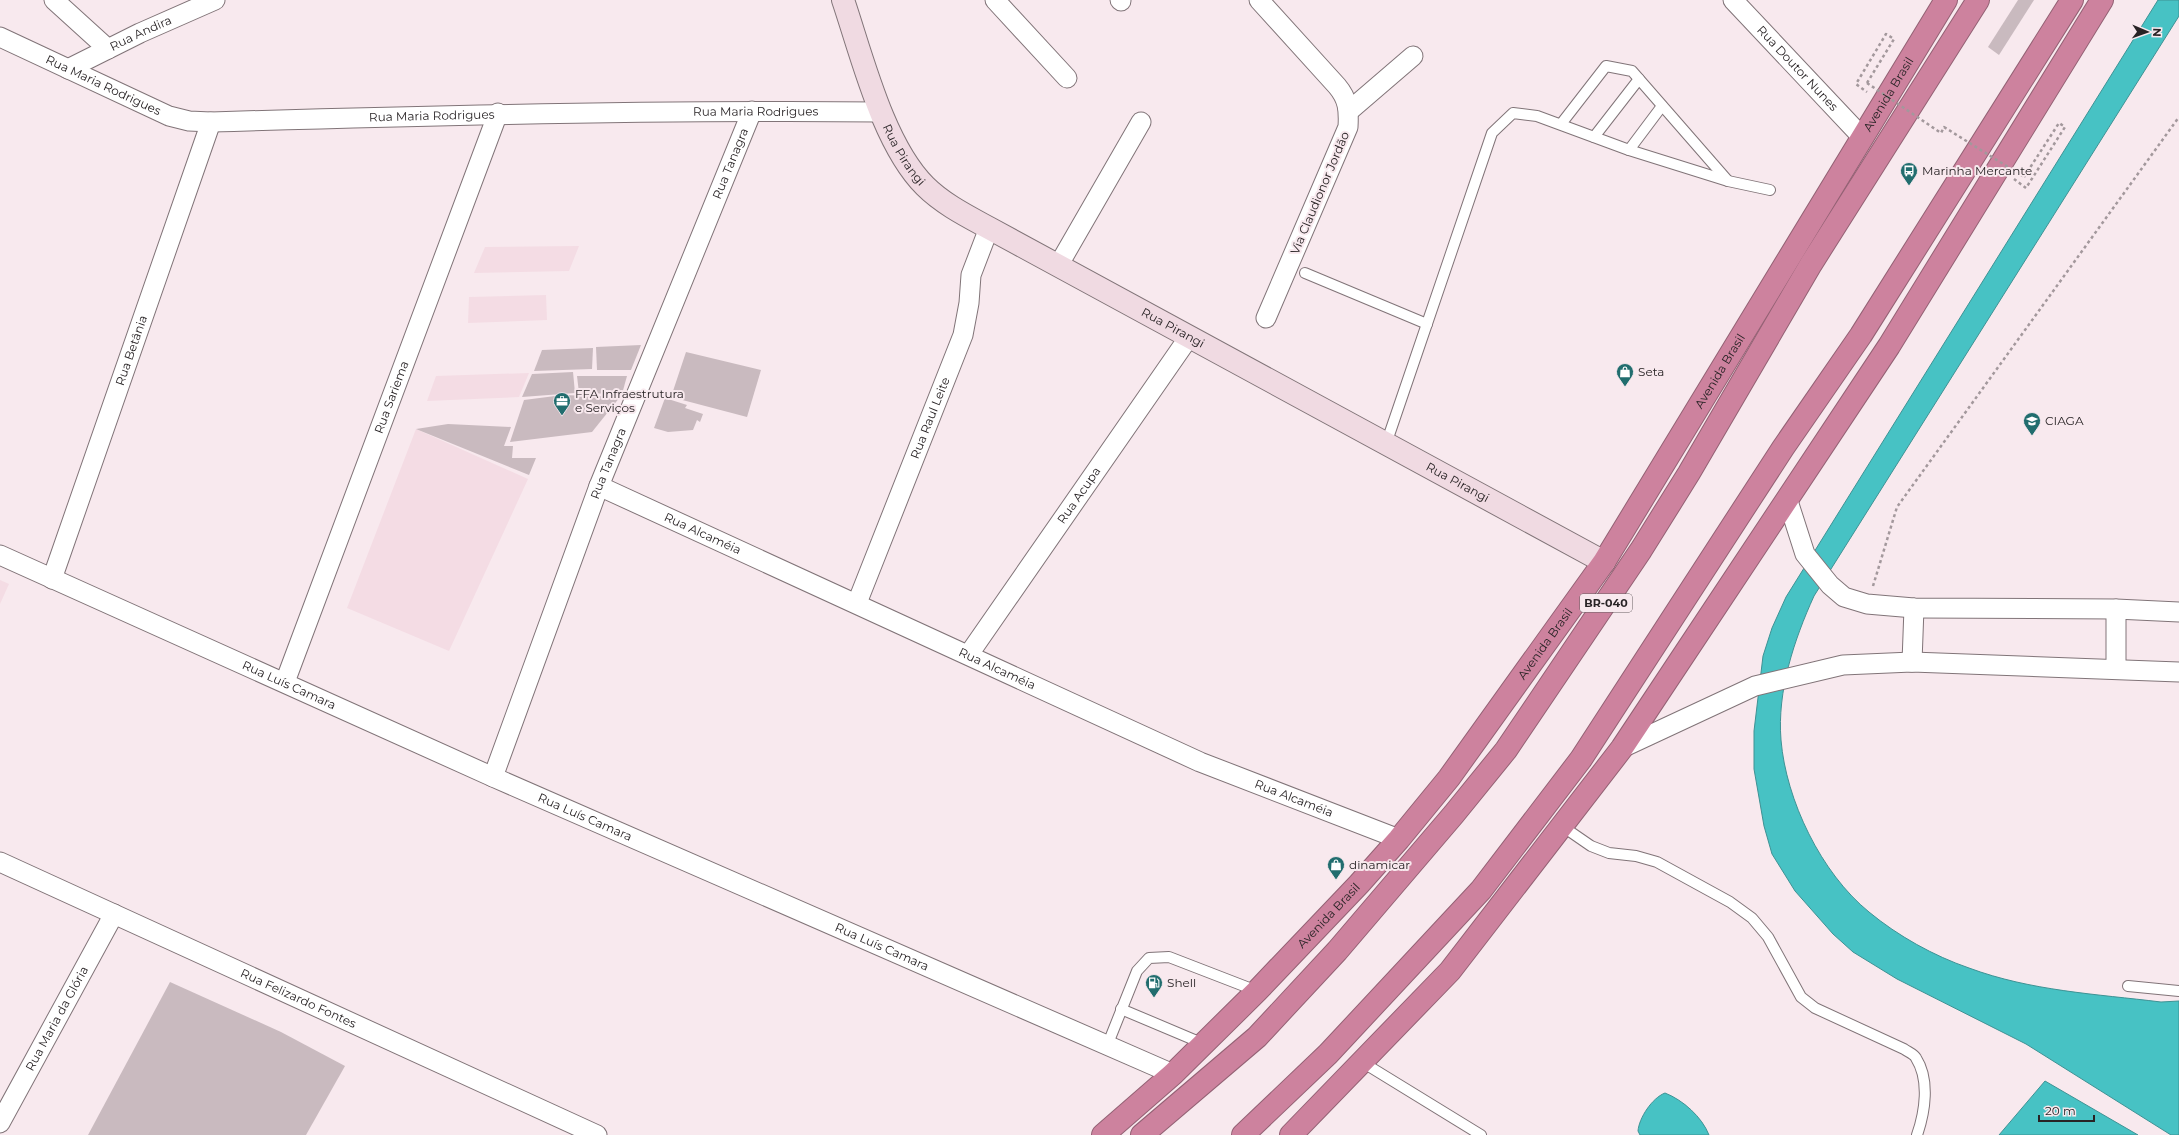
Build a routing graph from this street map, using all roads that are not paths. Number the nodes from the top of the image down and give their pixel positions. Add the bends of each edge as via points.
1 (54, 0) edge
2 (215, 0) edge
3 (843, 0) edge
4 (995, 0) edge
5 (1259, 0) edge
6 (1733, 0) edge
7 (1946, 0) edge
8 (1978, 0) edge
9 (2072, 0) edge
10 (2102, 0) edge
11 (0, 37) edge
12 (108, 49) junction
13 (1413, 56) dead end
14 (68, 69) junction
15 (1067, 78) dead end
16 (1639, 79) junction
17 (1662, 106) junction
18 (752, 111) junction
19 (1349, 111) junction
20 (881, 112) junction
21 (498, 113) junction
22 (211, 122) junction
23 (1141, 122) dead end
24 (1561, 124) junction
25 (1594, 137) junction
26 (1862, 137) junction
27 (1629, 150) junction
28 (1728, 181) junction
29 (1770, 190) dead end
30 (988, 228) junction
31 (1058, 266) junction
32 (1305, 273) dead end
33 (1266, 318) dead end
34 (1427, 324) junction
35 (1189, 337) junction
36 (1386, 444) junction
37 (599, 486) junction
38 (1787, 498) junction
39 (0, 555) edge
40 (1604, 562) junction
41 (52, 579) junction
42 (856, 603) junction
43 (1914, 608) junction
44 (2116, 609) junction
45 (2179, 612) edge
46 (969, 654) junction
47 (1912, 662) junction
48 (2116, 669) junction
49 (2179, 672) edge
50 (285, 682) junction
51 (1622, 748) junction
52 (493, 777) junction
53 (1562, 826) junction
54 (1399, 839) junction
55 (0, 862) edge
56 (114, 914) junction
57 (2128, 986) dead end
58 (1257, 991) junction
59 (2179, 991) edge
60 (1121, 1010) junction
61 (1204, 1044) junction
62 (1107, 1046) junction
63 (1362, 1062) junction
64 (1172, 1074) junction
65 (0, 1123) edge
66 (597, 1135) edge
67 (1103, 1135) edge
68 (1125, 1135) edge
69 (1142, 1135) edge
70 (1243, 1135) edge
71 (1291, 1135) edge
72 (1482, 1135) edge
73 (1918, 1135) edge

1 - 12 street
2 - 12 street, Rua Andira
3 - 20 street, Rua Pirangi
4 - 15 street
5 - 19 street, Via Claudionor Jordão via 1337,86 1345,96
6 - 26 street, Rua Doutor Nunes
7 - 26 highway, Avenida Brasil
8 - 69 highway, Avenida Brasil / BR-040 via 1811,264 1641,550 1506,750 1337,950 1258,1036
9 - 70 highway via 1861,334 1783,448 1581,759 1481,890 1328,1054
10 - 38 highway via 1889,346
11 - 14 street, Rua Maria Rodrigues
12 - 14 street, Rua Andira
13 - 19 street
14 - 22 street, Rua Maria Rodrigues via 169,116 189,121
16 - 17 lane
16 - 24 lane via 1632,71 1606,66
16 - 25 lane
17 - 27 lane
17 - 28 lane
18 - 20 street, Rua Maria Rodrigues
18 - 21 street, Rua Maria Rodrigues
18 - 37 street, Rua Tanagra
19 - 33 street, Via Claudionor Jordão via 1348,127
20 - 30 street, Rua Pirangi via 893,139 925,185 946,203
21 - 22 street, Rua Maria Rodrigues
21 - 50 street, Rua Sariema
22 - 41 street, Rua Betânia
23 - 31 street
24 - 25 lane
24 - 34 lane via 1537,116 1513,114 1492,133
25 - 27 lane
26 - 40 highway, Avenida Brasil
27 - 28 lane
28 - 29 lane
30 - 31 street, Rua Pirangi
30 - 42 street, Rua Raul Leite via 971,275 963,335
31 - 35 street, Rua Pirangi
32 - 34 lane
34 - 36 lane
35 - 36 street, Rua Pirangi
35 - 46 street, Rua Acupa
36 - 40 street, Rua Pirangi
37 - 42 street, Rua Alcaméia
37 - 52 street, Rua Tanagra
38 - 43 street via 1805,554 1830,585 1844,597 1868,604
38 - 51 highway
39 - 41 street, Rua Luís Camara
40 - 54 highway, Avenida Brasil via 1494,718
41 - 50 street, Rua Luís Camara
42 - 46 street, Rua Alcaméia
43 - 44 street
43 - 47 street
44 - 45 street
44 - 48 street
46 - 54 street, Rua Alcaméia via 1200,762
47 - 48 street
47 - 51 street via 1843,664 1755,686
48 - 49 street
50 - 52 street, Rua Luís Camara
51 - 53 highway
52 - 62 street, Rua Luís Camara
53 - 63 highway via 1450,971
53 - 73 lane via 1591,846 1609,853 1636,856 1657,862 1730,902 1752,918 1768,936 1801,997 1815,1008 1916,1057 1923,1072 1925,1093
54 - 58 highway, Avenida Brasil
54 - 68 highway via 1348,915 1264,1005 1169,1097
55 - 56 street, Rua Felizardo Fontes
56 - 65 street, Rua Maria da Glória
56 - 66 street, Rua Felizardo Fontes
57 - 59 lane
58 - 60 lane via 1169,957 1149,958 1137,971
58 - 61 highway, Avenida Brasil
60 - 61 lane
60 - 62 lane
61 - 64 highway, Avenida Brasil
62 - 64 street, Rua Luís Camara
63 - 71 highway
63 - 72 lane
64 - 67 highway, Avenida Brasil

